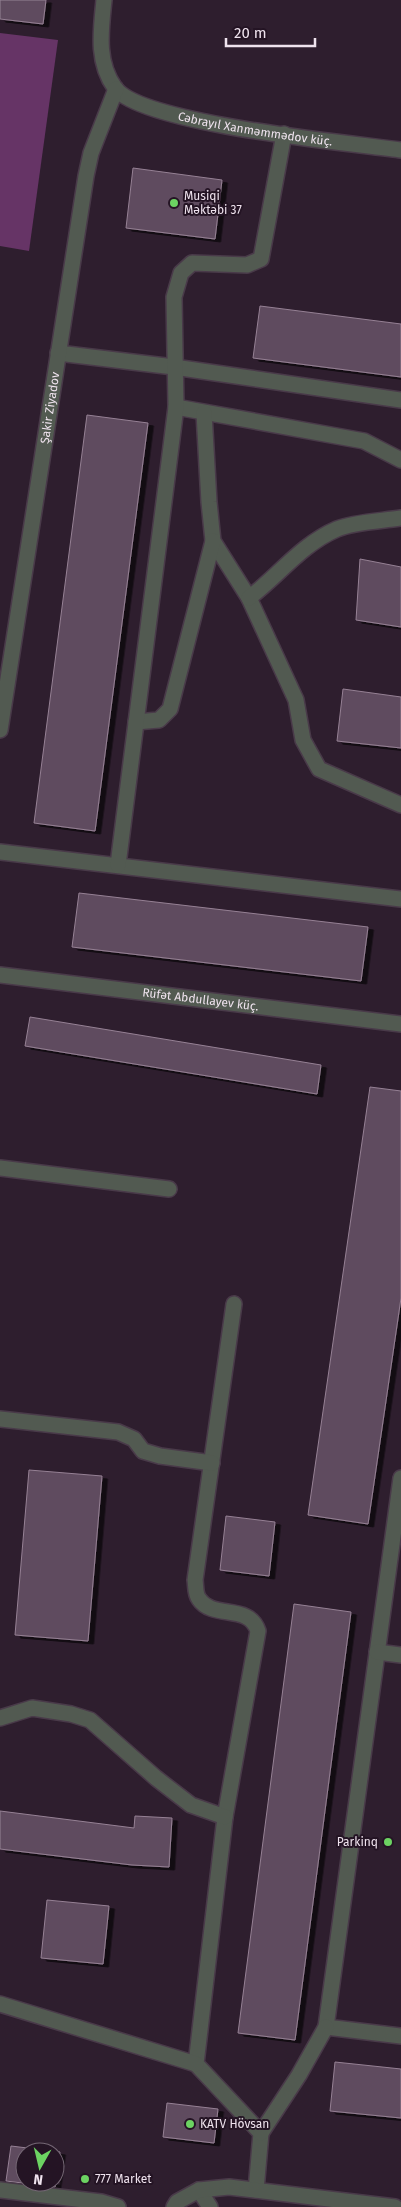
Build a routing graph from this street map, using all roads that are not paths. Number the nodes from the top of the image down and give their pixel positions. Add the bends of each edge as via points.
1 (104, 0) edge
2 (116, 89) junction
3 (284, 134) junction
4 (401, 150) edge
5 (58, 354) junction
6 (174, 367) junction
7 (401, 400) edge
8 (176, 407) junction
9 (204, 412) junction
10 (401, 460) edge
11 (401, 518) edge
12 (213, 541) junction
13 (249, 598) junction
14 (136, 722) junction
15 (0, 730) edge
16 (401, 805) edge
17 (0, 852) edge
18 (118, 865) junction
19 (401, 900) edge
20 (0, 974) edge
21 (401, 1024) edge
22 (0, 1168) edge
23 (168, 1189) dead end
24 (234, 1304) dead end
25 (0, 1419) edge
26 (212, 1463) junction
27 (401, 1478) edge
28 (397, 1545) edge
29 (377, 1652) junction
30 (401, 1655) edge
31 (0, 1718) edge
32 (224, 1817) junction
33 (0, 2004) edge
34 (326, 2028) junction
35 (401, 2036) edge
36 (196, 2064) junction
37 (261, 2133) junction
38 (0, 2190) edge
39 (198, 2190) junction
40 (256, 2190) junction
41 (118, 2207) edge
42 (174, 2207) edge
43 (210, 2207) edge
44 (394, 2207) edge

1 - 2 street via 100,52 105,70
2 - 3 street, Cəbrayıl Xanməmmədov küç. via 155,111
2 - 5 street, Şakir Ziyadov via 91,153
3 - 4 street, Cəbrayıl Xanməmmədov küç.
3 - 6 street via 261,259 247,265 192,263 181,273 174,298
5 - 6 street
5 - 15 street, Şakir Ziyadov
6 - 7 street
6 - 8 street
8 - 9 street
8 - 14 street
9 - 10 street via 364,441
9 - 12 street
11 - 13 street via 338,529 305,548
12 - 13 street
12 - 14 street via 170,709 159,720
13 - 16 street via 296,700 303,740 319,769
14 - 18 street
17 - 18 street
18 - 19 street
20 - 21 street, Rüfət Abdullayev küç.
22 - 23 street
24 - 26 street
25 - 26 street via 118,1432 134,1439 144,1451
26 - 32 street via 195,1580 197,1598 207,1608 246,1615 255,1622 258,1630
27 - 28 street
28 - 29 street
29 - 30 street
29 - 34 street
31 - 32 street via 32,1708 90,1720 191,1805
32 - 36 street
33 - 36 street
34 - 35 street
34 - 37 street
36 - 37 street
37 - 40 street
38 - 41 street via 101,2202
39 - 40 street via 228,2187
39 - 42 street
39 - 43 street
40 - 44 street

